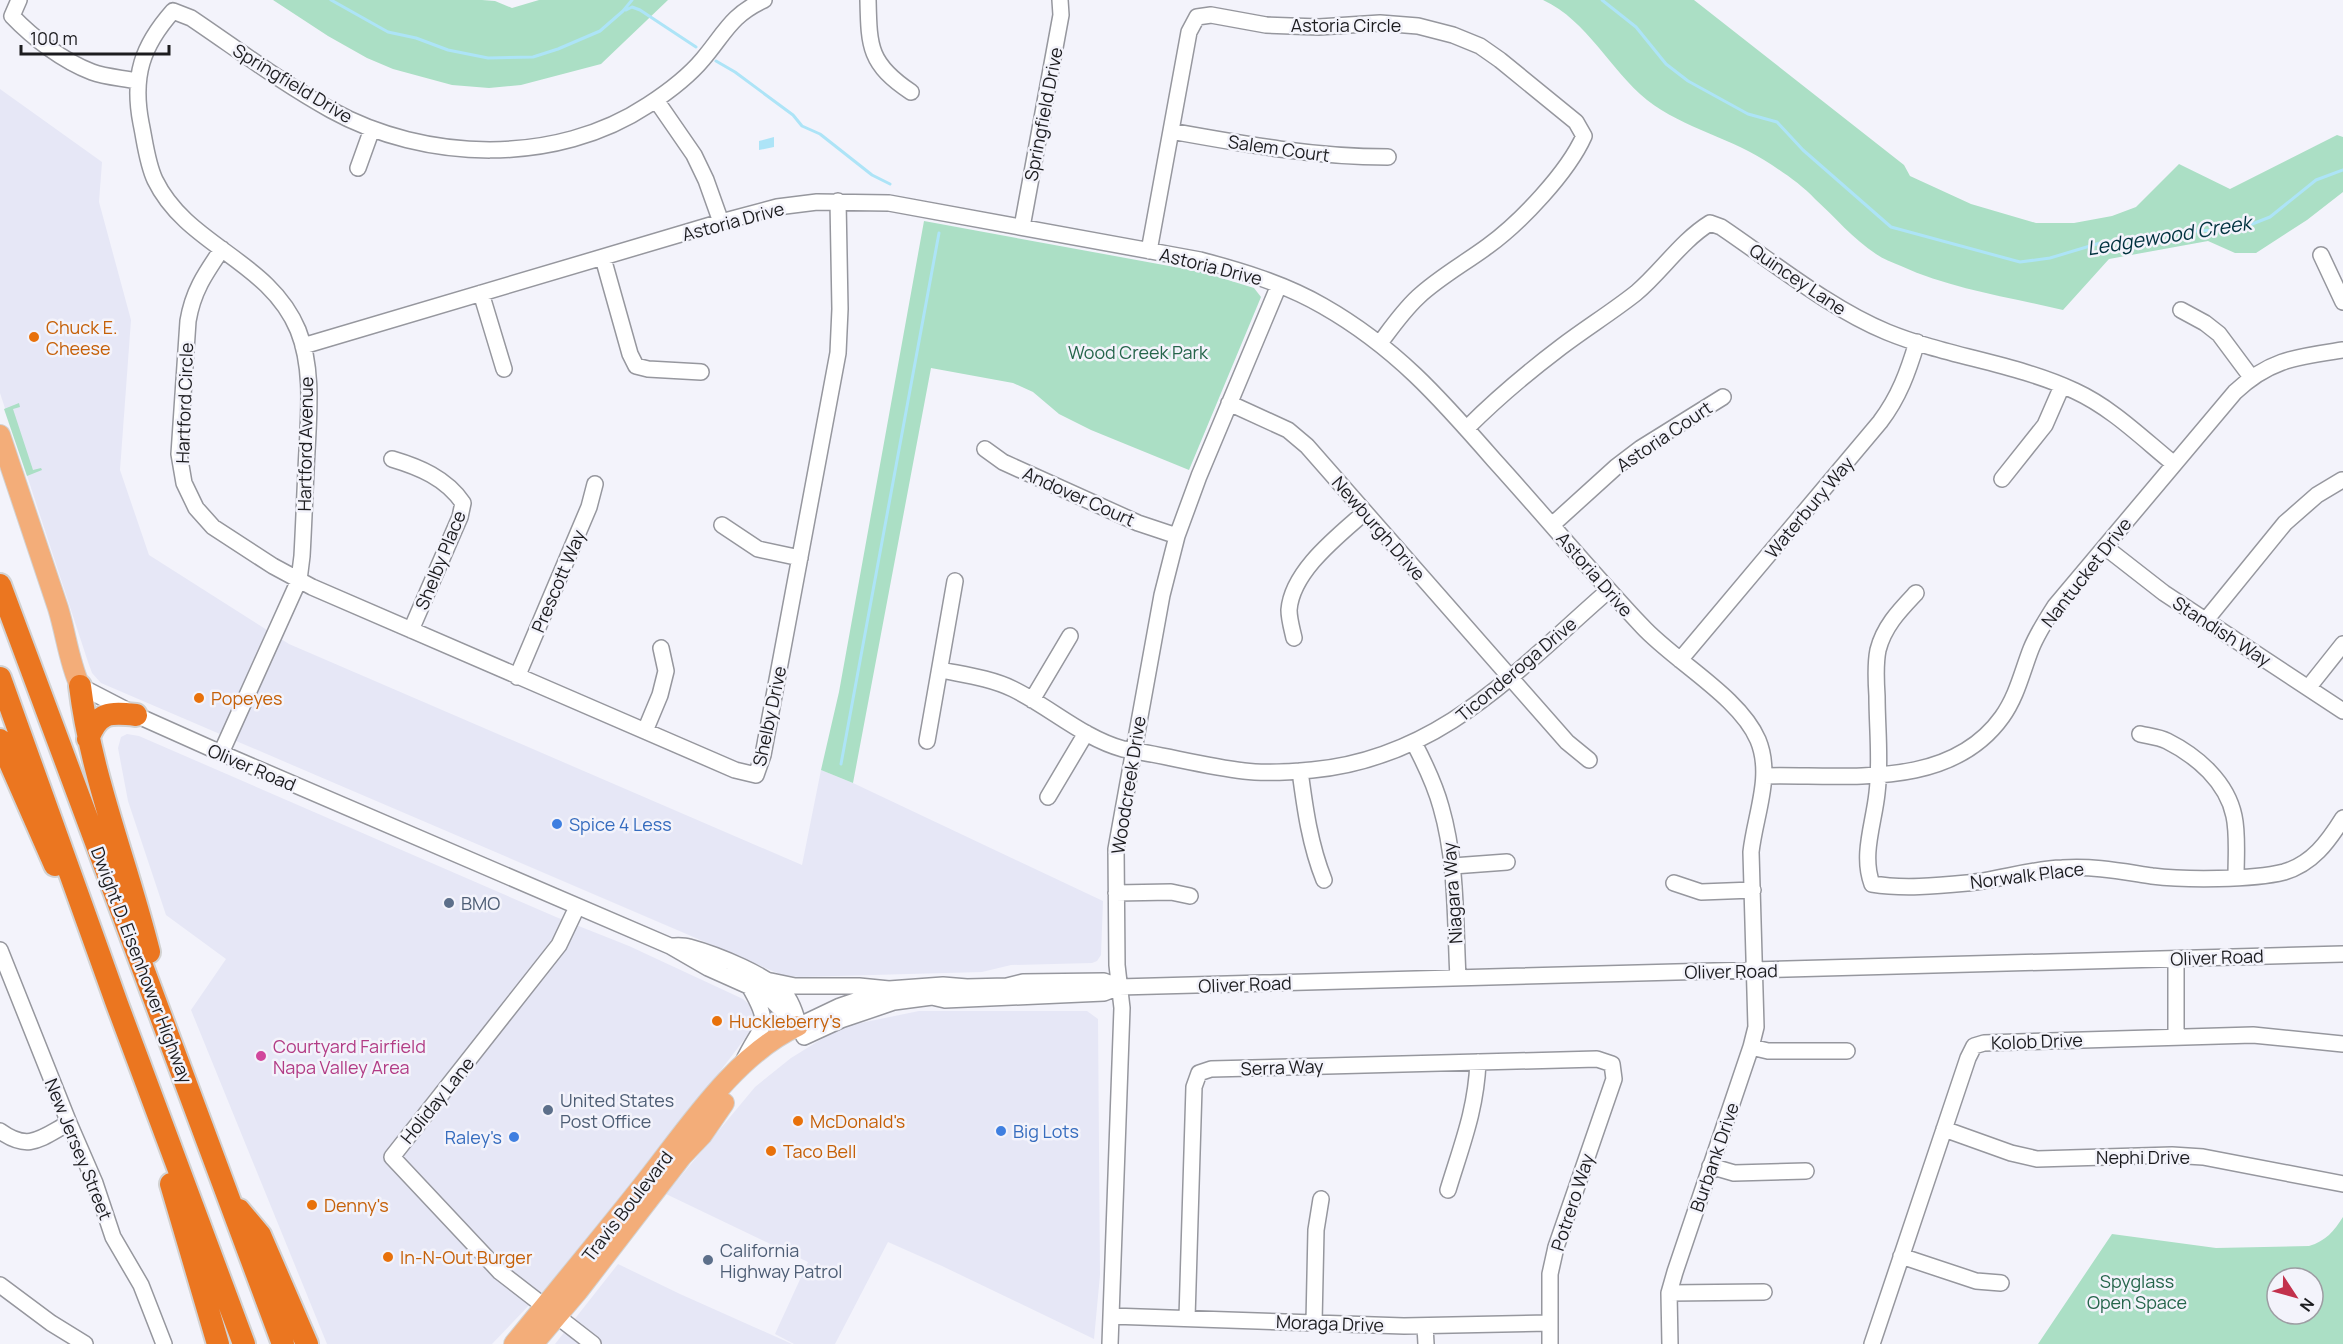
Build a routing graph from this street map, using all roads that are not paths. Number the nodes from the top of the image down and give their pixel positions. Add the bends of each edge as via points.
1 (20, 0) edge
2 (764, 0) edge
3 (868, 0) edge
4 (1060, 0) edge
5 (173, 10) joint
6 (137, 81) junction
7 (911, 92) dead end
8 (656, 100) junction
9 (372, 129) junction
10 (1171, 131) junction
11 (1388, 157) dead end
12 (358, 168) dead end
13 (838, 201) junction
14 (721, 222) junction
15 (1022, 227) junction
16 (222, 249) junction
17 (1149, 251) junction
18 (2321, 255) dead end
19 (603, 258) junction
20 (1279, 285) junction
21 (481, 293) junction
22 (2343, 302) edge
23 (2181, 310) dead end
24 (1917, 342) junction
25 (1380, 344) junction
26 (303, 346) junction
27 (2343, 350) edge
28 (504, 369) dead end
29 (701, 372) dead end
30 (2251, 377) junction
31 (2062, 386) junction
32 (1723, 397) dead end
33 (1229, 403) junction
34 (1467, 428) junction
35 (0, 435) edge
36 (985, 448) dead end
37 (392, 459) dead end
38 (2174, 464) junction
39 (2002, 479) dead end
40 (2342, 480) edge
41 (595, 484) dead end
42 (1365, 512) junction
43 (722, 525) dead end
44 (1552, 525) junction
45 (1177, 536) junction
46 (2105, 547) junction
47 (800, 558) junction
48 (299, 580) junction
49 (955, 581) dead end
50 (0, 585) edge
51 (1609, 590) junction
52 (1916, 593) dead end
53 (2206, 620) junction
54 (411, 630) junction
55 (1070, 636) dead end
56 (1294, 638) dead end
57 (2343, 644) edge
58 (661, 648) dead end
59 (1680, 660) junction
60 (940, 670) junction
61 (517, 677) junction
62 (1510, 677) junction
63 (0, 678) edge
64 (80, 686) junction
65 (2308, 688) junction
66 (1032, 700) junction
67 (2343, 711) edge
68 (136, 715) junction
69 (645, 731) junction
70 (1086, 732) junction
71 (2140, 734) dead end
72 (88, 739) junction
73 (0, 740) edge
74 (927, 741) dead end
75 (1414, 743) junction
76 (1133, 751) junction
77 (221, 753) junction
78 (1589, 760) dead end
79 (1300, 771) junction
80 (1879, 774) junction
81 (1765, 776) junction
82 (1048, 797) dead end
83 (2343, 818) edge
84 (1507, 862) dead end
85 (1453, 866) junction
86 (2236, 877) junction
87 (1324, 880) dead end
88 (1674, 883) dead end
89 (1753, 890) junction
90 (1116, 893) junction
91 (1190, 896) dead end
92 (577, 907) junction
93 (670, 946) junction
94 (0, 950) edge
95 (2343, 954) edge
96 (2176, 958) junction
97 (1755, 970) junction
98 (1458, 978) junction
99 (768, 981) junction
100 (749, 986) junction
101 (1119, 987) junction
102 (889, 989) junction
103 (117, 1004) junction
104 (801, 1031) junction
105 (169, 1035) junction
106 (2176, 1037) junction
107 (2343, 1044) edge
108 (1751, 1047) junction
109 (1847, 1051) dead end
110 (1478, 1062) junction
111 (1612, 1064) joint
112 (741, 1065) junction
113 (147, 1083) junction
114 (69, 1123) junction
115 (1944, 1129) junction
116 (0, 1131) edge
117 (1710, 1166) junction
118 (1806, 1171) dead end
119 (2343, 1184) edge
120 (1448, 1190) dead end
121 (230, 1198) junction
122 (1321, 1199) dead end
123 (1901, 1256) junction
124 (2001, 1283) dead end
125 (0, 1285) edge
126 (1764, 1292) dead end
127 (1669, 1293) junction
128 (551, 1311) junction
129 (1111, 1316) junction
130 (1187, 1318) junction
131 (1314, 1323) junction
132 (1549, 1323) junction
133 (1425, 1326) junction
134 (159, 1342) edge
135 (85, 1344) edge
136 (218, 1344) edge
137 (244, 1344) edge
138 (283, 1344) edge
139 (307, 1344) edge
140 (514, 1344) edge
141 (533, 1344) edge
142 (593, 1344) edge
143 (1110, 1344) edge
144 (1426, 1344) edge
145 (1550, 1344) edge
146 (1670, 1344) edge
147 (1872, 1344) edge

1 - 6 street via 12,16 70,61 93,72
2 - 8 street, Springfield Drive via 733,19 697,65
3 - 7 street via 869,38 876,59 890,78
4 - 15 street, Springfield Drive via 1061,15
5 - 6 street, Hartford Avenue via 151,40
5 - 9 street, Springfield Drive via 332,110
6 - 16 street, Hartford Avenue via 136,98 155,180 177,213
8 - 9 street, Springfield Drive via 609,126 580,136 512,148 434,145
8 - 14 street via 694,155
9 - 12 street
10 - 11 street, Salem Court via 1290,152
10 - 17 street, Astoria Circle
10 - 25 street, Astoria Circle via 1189,32 1197,17 1211,15 1266,25 1380,23 1453,34 1500,60 1576,122 1584,136 1577,151 1538,199 1491,244 1419,295
13 - 14 street, Astoria Drive via 777,207
13 - 15 street, Astoria Drive via 889,203
13 - 47 street, Shelby Drive via 838,353
14 - 19 street, Astoria Drive
15 - 17 street, Astoria Drive
16 - 26 street, Hartford Avenue via 245,264 279,297
16 - 48 street, Hartford Circle via 201,280 188,321 179,454 184,483 196,508 213,527
17 - 20 street, Astoria Drive via 1210,262
18 - 22 street
19 - 21 street, Astoria Drive
19 - 29 street via 636,366
20 - 25 street, Astoria Drive via 1321,304
20 - 33 street, Woodcreek Drive
21 - 26 street, Astoria Drive
21 - 28 street
23 - 30 street via 2219,334
24 - 31 street, Quincey Lane
24 - 34 street, Quincey Lane via 1853,316 1710,223 1613,312 1527,374
24 - 59 street, Waterbury Way via 1905,381 1887,414
25 - 34 street, Astoria Drive via 1420,377
26 - 48 street, Hartford Avenue via 309,390
27 - 30 street, Nantucket Drive via 2291,358
30 - 38 street, Nantucket Drive
31 - 38 street, Quincey Lane via 2097,403
31 - 39 street via 2045,425
32 - 44 street, Astoria Court via 1633,454
33 - 42 street, Newburgh Drive via 1288,430
33 - 45 street, Woodcreek Drive
34 - 44 street, Astoria Drive
35 - 64 main road
36 - 45 street, Andover Court via 1003,462 1138,523
37 - 54 street, Shelby Place via 421,468 455,492 463,503
38 - 46 street, Nantucket Drive
40 - 53 street via 2317,495 2285,523
41 - 61 street, Prescott Way via 589,507
42 - 56 street via 1312,562 1299,582 1289,612
42 - 62 street, Newburgh Drive
43 - 47 street via 758,549
44 - 51 street, Astoria Drive
45 - 76 street, Woodcreek Drive
46 - 53 street, Standish Way via 2138,575
46 - 80 street, Nantucket Drive via 2055,606 2030,650 2013,699 1981,741 1935,766
47 - 69 street, Shelby Drive via 756,775 735,770
48 - 54 street, Shelby Drive
48 - 77 street, Hartford Avenue
49 - 60 street
50 - 105 highway, Dwight D. Eisenhower Highway
51 - 59 street, Astoria Drive via 1644,629
51 - 62 street, Ticonderoga Drive
52 - 80 street via 1893,619 1878,652
53 - 65 street, Standish Way
54 - 61 street, Shelby Drive
55 - 66 street
57 - 65 street
58 - 69 street via 666,671
59 - 81 street, Astoria Drive via 1746,720 1758,740
60 - 66 street, Ticonderoga Drive via 991,680
60 - 74 street
61 - 69 street, Shelby Drive
62 - 75 street, Ticonderoga Drive via 1478,705
62 - 78 street, Newburgh Drive via 1567,742
63 - 103 highway, Dwight D. Eisenhower Highway
64 - 68 street, Oliver Road
64 - 72 highway
65 - 67 street, Standish Way
66 - 70 street, Ticonderoga Drive
68 - 72 highway via 116,713 102,717
68 - 77 street, Oliver Road
70 - 76 street, Ticonderoga Drive via 1112,746
70 - 82 street
71 - 86 street via 2166,740 2197,760 2227,795 2235,817
72 - 105 highway via 136,899
73 - 103 highway
75 - 79 street, Ticonderoga Drive via 1377,758
75 - 85 street, Niagara Way via 1441,807
76 - 79 street, Ticonderoga Drive via 1245,772
76 - 90 street, Woodcreek Drive via 1116,849
77 - 92 street, Oliver Road
79 - 87 street via 1306,822
80 - 81 street, Nantucket Drive
80 - 86 street, Norwalk Place via 1867,871 1872,884 1968,883 2060,868 2105,868 2174,878
81 - 89 street, Astoria Drive via 1751,852
83 - 86 street, Norwalk Place via 2329,841 2309,860 2285,872
84 - 85 street
85 - 98 street, Niagara Way
88 - 89 street via 1701,892
89 - 97 street, Astoria Drive
90 - 91 street via 1171,892
90 - 101 street, Woodcreek Drive
92 - 93 street, Oliver Road
92 - 128 street, Holiday Lane via 559,945 392,1157 500,1272
93 - 99 street, Oliver Road via 686,946
93 - 100 street, Oliver Road
94 - 114 street, New Jersey Street
95 - 96 street, Oliver Road
96 - 97 street, Oliver Road
96 - 106 street
97 - 98 street, Oliver Road
97 - 108 street, Burbank Drive via 1756,1027
98 - 101 street, Oliver Road
99 - 102 street, Oliver Road via 795,986
99 - 104 street, Oliver Road via 786,996
100 - 104 street, Oliver Road via 764,993
100 - 112 street via 764,1020
101 - 102 street, Oliver Road via 1104,981
101 - 104 street, Oliver Road via 1104,993 945,1000 932,997 894,1002
101 - 129 street, Woodcreek Drive via 1122,1008
102 - 104 street, Oliver Road via 840,1006
103 - 113 highway, Dwight D. Eisenhower Highway
104 - 112 main road, Travis Boulevard via 776,1037
104 - 128 main road, Travis Boulevard via 732,1094 641,1211
105 - 121 highway, Dwight D. Eisenhower Highway
106 - 107 street, Kolob Drive via 2253,1035
106 - 115 street, Kolob Drive via 1974,1046
108 - 109 street via 1768,1051
108 - 117 street, Burbank Drive
110 - 111 street, Serra Way via 1597,1059
110 - 120 street via 1473,1113
110 - 130 street, Serra Way via 1211,1069 1199,1073 1194,1087
111 - 132 street, Potrero Way via 1614,1079 1556,1248 1550,1274
112 - 128 main road, Travis Boulevard
113 - 136 highway via 177,1207
113 - 137 highway, Dwight D. Eisenhower Highway
114 - 116 street via 26,1143 13,1141
114 - 134 street, New Jersey Street via 113,1237 141,1285
115 - 119 street, Nephi Drive via 2037,1159 2203,1157
115 - 123 street, Kolob Drive
117 - 118 street via 1734,1173
117 - 127 street, Burbank Drive
121 - 138 highway, Dwight D. Eisenhower Highway
121 - 139 highway via 260,1235
122 - 131 street via 1316,1230
123 - 124 street via 1976,1281
123 - 147 street, Kolob Drive
125 - 135 street
126 - 127 street
127 - 146 street, Burbank Drive
128 - 140 main road, Travis Boulevard
128 - 141 main road, Travis Boulevard
128 - 142 street, Holiday Lane
129 - 130 street, Moraga Drive
129 - 143 street, Woodcreek Drive
130 - 131 street, Moraga Drive
131 - 133 street, Moraga Drive
132 - 133 street, Moraga Drive
132 - 145 street, Potrero Way
133 - 144 street

